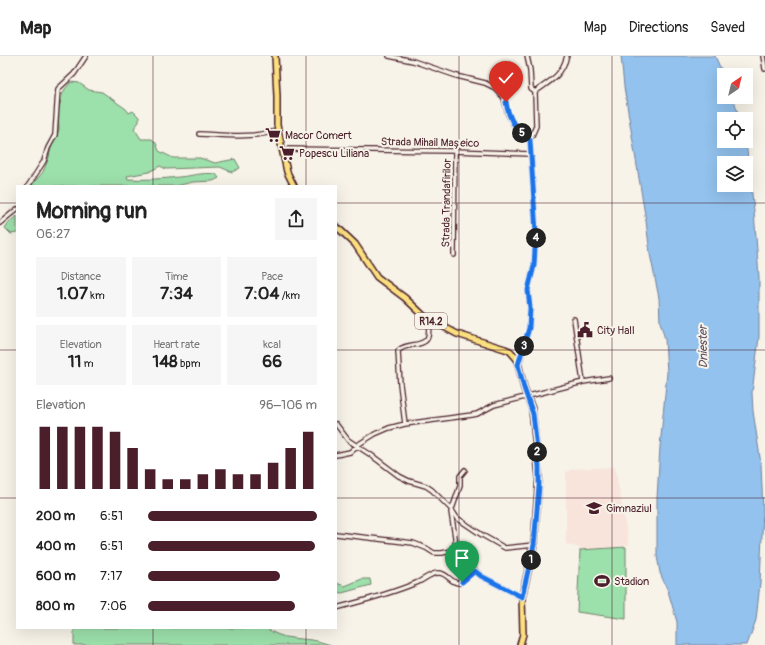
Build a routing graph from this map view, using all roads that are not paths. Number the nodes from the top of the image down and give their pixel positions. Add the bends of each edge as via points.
1 (86, 56) edge
2 (275, 56) edge
3 (389, 56) edge
4 (414, 56) edge
5 (527, 56) edge
6 (567, 56) edge
7 (763, 56) edge
8 (413, 61) junction
9 (764, 62) edge
10 (765, 69) edge
11 (534, 92) junction
12 (278, 130) junction
13 (199, 134) dead end
14 (530, 140) junction
15 (282, 149) junction
16 (455, 151) junction
17 (530, 154) junction
18 (29, 185) edge
19 (294, 185) edge
20 (16, 210) edge
21 (0, 223) edge
22 (337, 227) edge
23 (454, 255) dead end
24 (574, 319) dead end
25 (430, 320) junction
26 (518, 365) junction
27 (609, 378) dead end
28 (583, 382) junction
29 (527, 397) junction
30 (405, 424) junction
31 (337, 425) edge
32 (357, 446) junction
33 (337, 455) edge
34 (465, 470) dead end
35 (451, 509) junction
36 (337, 534) edge
37 (534, 545) junction
38 (456, 550) junction
39 (475, 571) junction
40 (522, 597) junction
41 (337, 608) edge
42 (520, 645) edge

1 - 18 street via 74,74 58,89 55,135 44,161
2 - 12 main road
3 - 8 street
4 - 8 street
5 - 11 street via 531,89
6 - 11 street via 556,78
7 - 9 street
8 - 14 street via 495,88 504,98 515,127
9 - 10 street
11 - 14 street via 536,126
12 - 13 street via 259,134
12 - 15 main road
14 - 17 street
15 - 16 street, Strada Mihail Mașeico
15 - 19 main road via 287,172
16 - 17 street, Strada Mihail Mașeico
16 - 23 street, Strada Trandafirilor
17 - 26 street via 536,232 534,266 528,290 529,328
20 - 21 street
22 - 25 main road, R14.2 via 354,244 377,277
24 - 28 street
25 - 26 main road, R14.2 via 457,334 510,351 517,359
25 - 30 street via 427,339 398,351
26 - 29 main road, R14.2
27 - 28 street
28 - 29 street
29 - 30 street via 493,405 478,414
29 - 37 main road, R14.2 via 533,414 539,476
30 - 32 street via 379,432
31 - 32 street via 348,440
32 - 33 street via 350,452
32 - 35 street via 404,479 429,488
34 - 35 street via 460,476 460,486
35 - 37 street via 457,518 502,547
35 - 38 street
36 - 38 street via 412,543 434,553
37 - 40 main road, R14.2
38 - 39 street
39 - 40 street
39 - 41 street via 460,583 453,582 444,574 434,574 383,596
40 - 42 main road, R14.2 via 523,634

